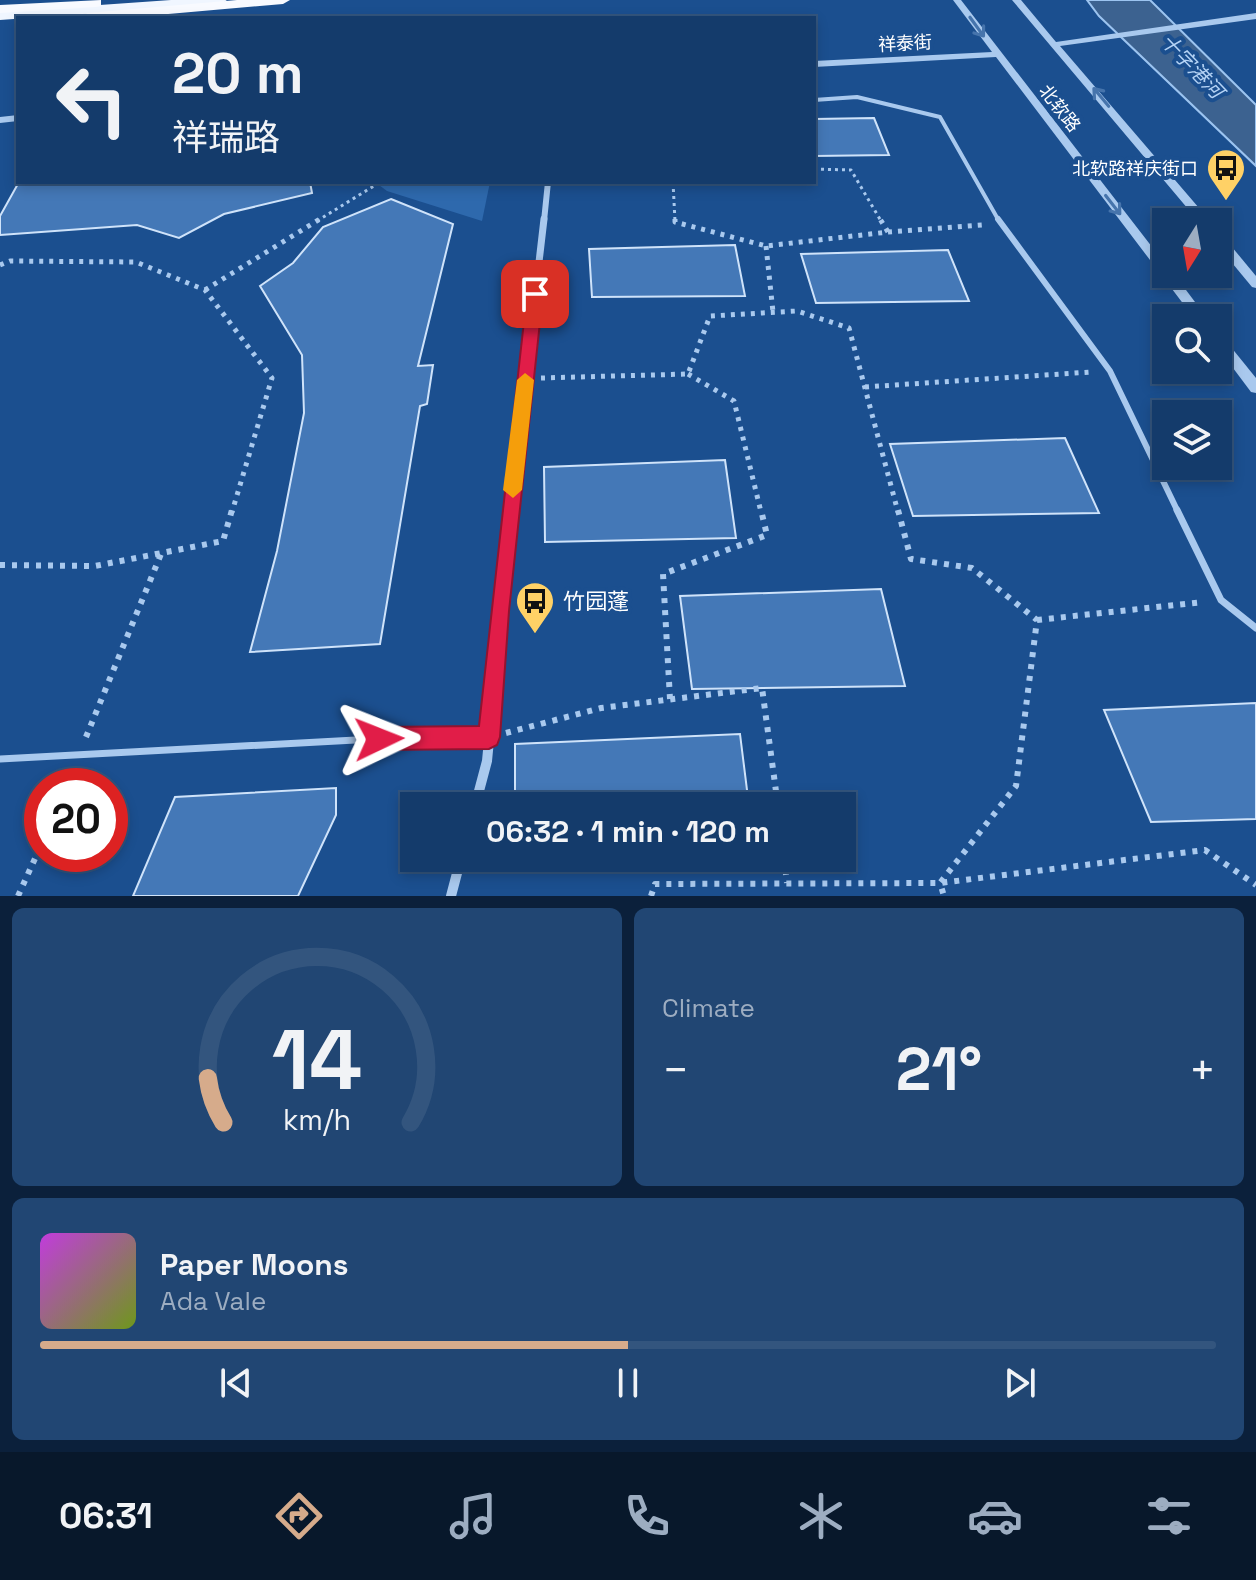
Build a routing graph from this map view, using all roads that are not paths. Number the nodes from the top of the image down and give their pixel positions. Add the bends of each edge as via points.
1 (42, 0) edge
2 (141, 0) edge
3 (221, 0) edge
4 (283, 0) edge
5 (957, 0) edge
6 (1016, 0) edge
7 (0, 2) edge
8 (0, 9) edge
9 (0, 16) edge
10 (99, 16) edge
11 (1256, 16) edge
12 (1057, 44) junction
13 (997, 54) junction
14 (816, 64) edge
15 (816, 100) edge
16 (548, 184) edge
17 (1193, 208) edge
18 (1232, 255) edge
19 (1152, 256) edge
20 (1256, 284) edge
21 (1177, 288) edge
22 (1190, 304) edge
23 (1232, 357) edge
24 (1256, 388) edge
25 (1256, 628) edge
26 (489, 737) junction
27 (0, 759) edge
28 (479, 792) edge
29 (457, 872) edge
30 (451, 896) edge

1 - 7 highway
2 - 8 highway
3 - 9 main road
4 - 10 highway
5 -> 13 street, 北软路
6 - 12 street, 北软路
11 - 12 street
17 -> 12 street, 北软路
13 - 14 street, 祥泰街
13 -> 19 street, 北软路
15 - 25 lane via 857,97 940,117 1001,224 1110,371 1221,600
16 - 26 street
18 - 20 street
21 - 22 street, 北软路
23 - 24 street
26 - 27 lane
26 - 28 street
29 - 30 street

